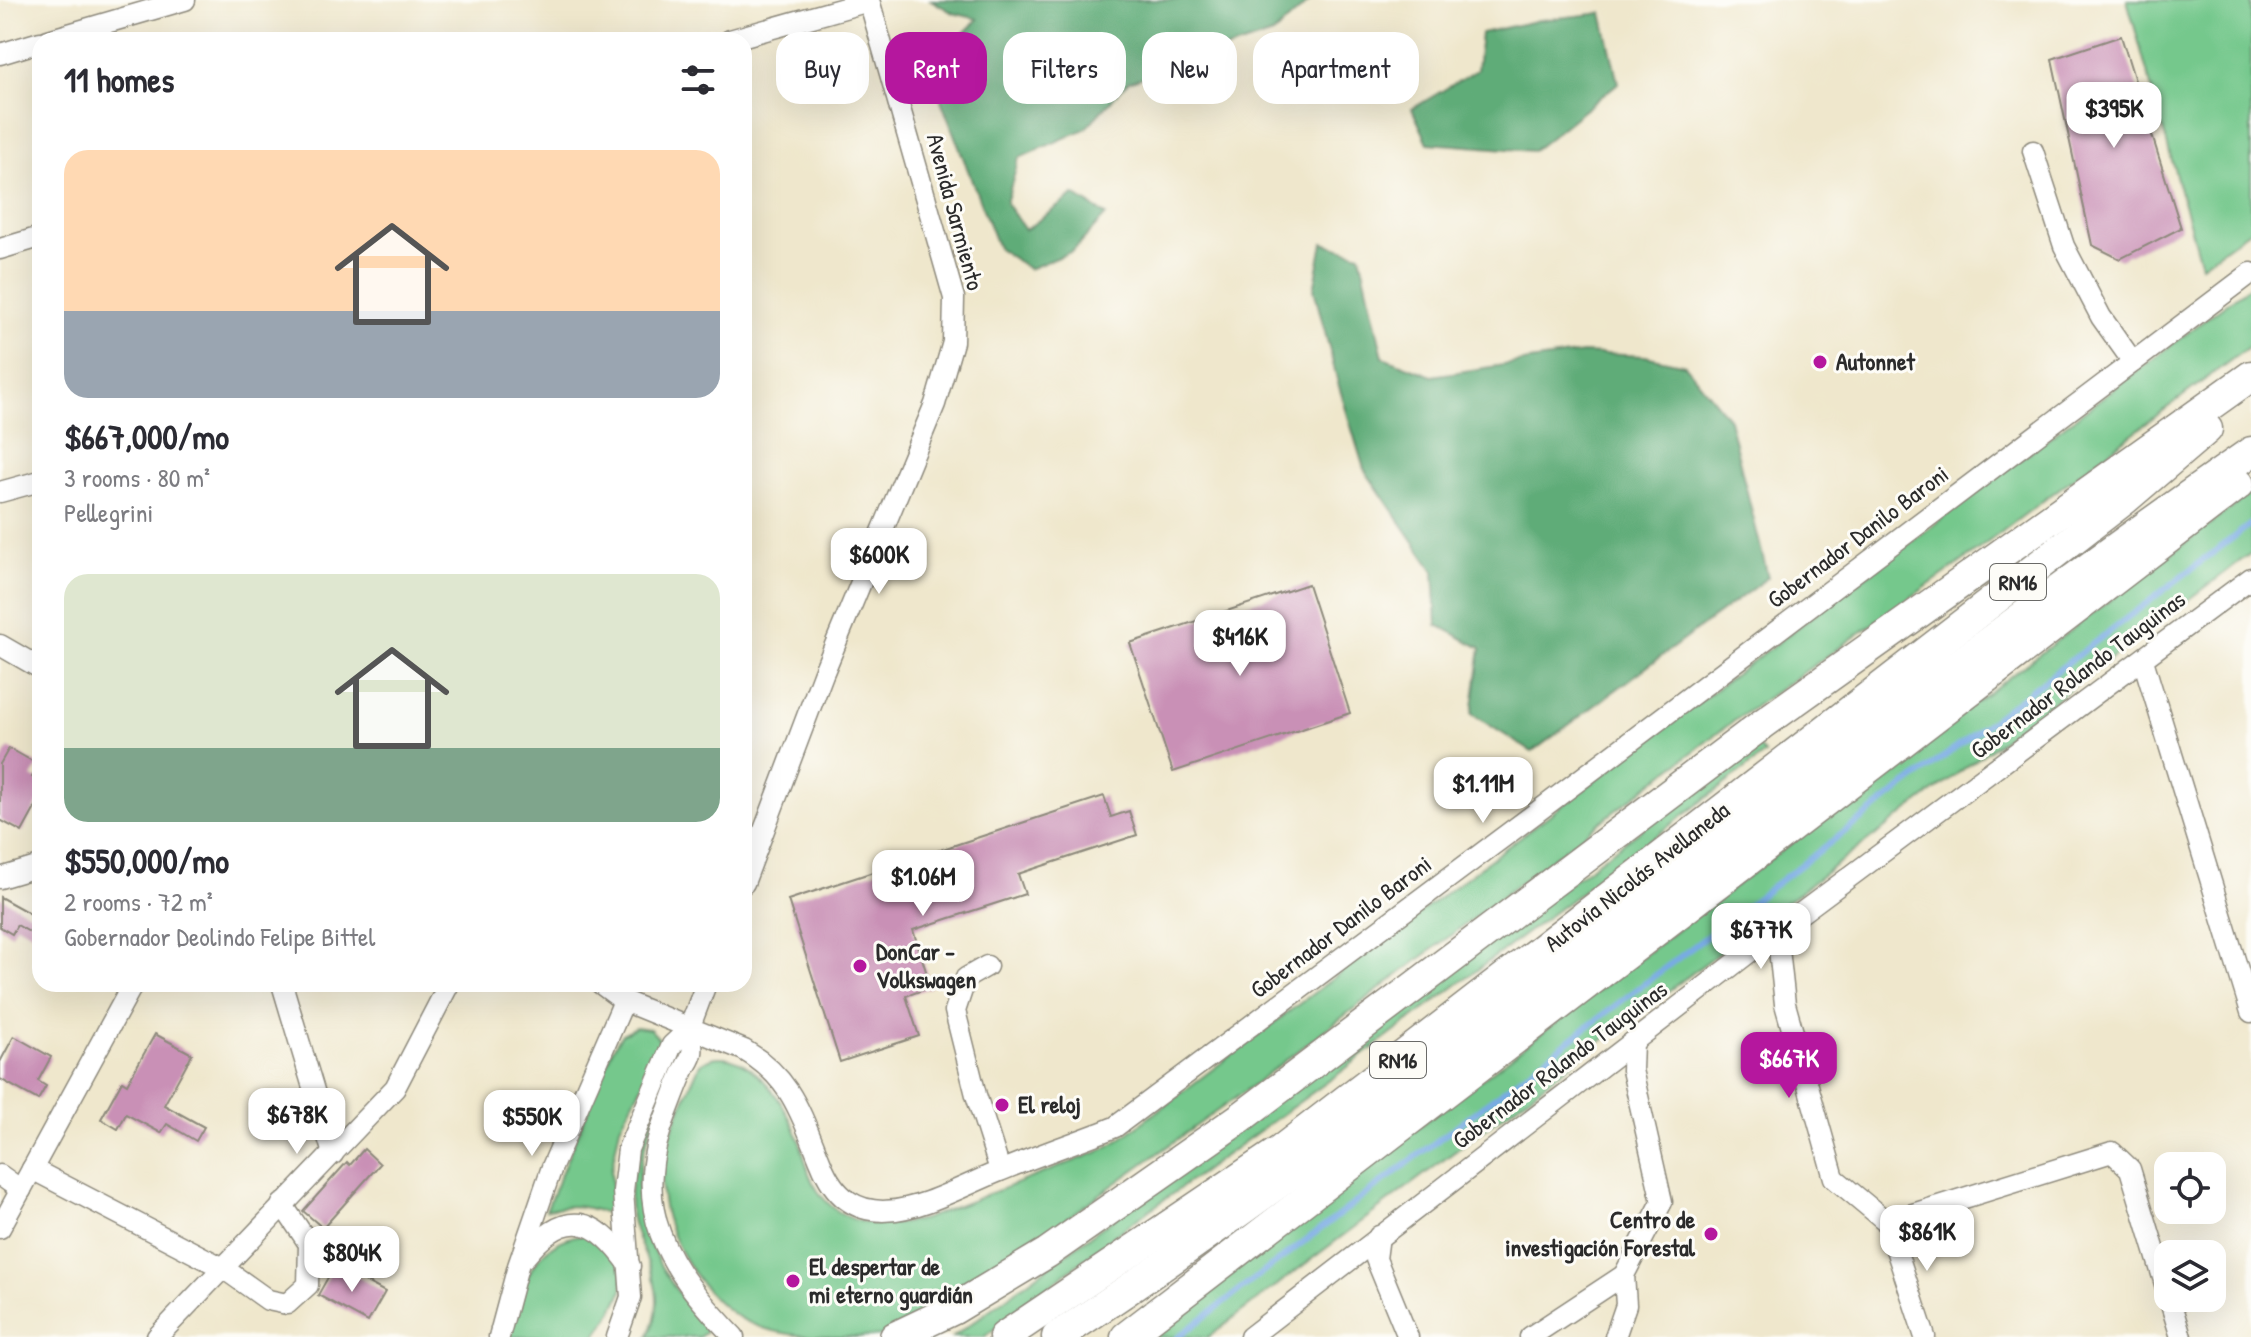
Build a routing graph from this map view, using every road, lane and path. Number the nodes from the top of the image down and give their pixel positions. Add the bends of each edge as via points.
1 (185, 0) edge
2 (869, 1) edge
3 (75, 32) edge
4 (752, 34) edge
5 (32, 44) edge
6 (0, 54) edge
7 (2033, 151) dead end
8 (32, 239) edge
9 (0, 249) edge
10 (2251, 273) edge
11 (2133, 362) junction
12 (2251, 376) edge
13 (2251, 391) edge
14 (2251, 452) edge
15 (2251, 474) edge
16 (32, 483) edge
17 (0, 492) edge
18 (2251, 578) edge
19 (0, 645) edge
20 (2143, 660) junction
21 (32, 663) edge
22 (752, 862) edge
23 (32, 868) edge
24 (0, 878) edge
25 (1777, 931) junction
26 (987, 966) dead end
27 (129, 992) edge
28 (284, 992) edge
29 (445, 992) edge
30 (612, 992) edge
31 (703, 992) edge
32 (624, 1001) junction
33 (2251, 1012) edge
34 (689, 1029) junction
35 (1633, 1042) junction
36 (333, 1154) junction
37 (32, 1169) junction
38 (1000, 1170) junction
39 (0, 1175) edge
40 (21, 1190) junction
41 (282, 1204) junction
42 (1887, 1222) junction
43 (0, 1228) edge
44 (1379, 1236) junction
45 (2154, 1247) edge
46 (518, 1266) junction
47 (630, 1266) junction
48 (223, 1268) junction
49 (1624, 1275) junction
50 (2174, 1312) edge
51 (157, 1337) edge
52 (499, 1337) edge
53 (617, 1337) edge
54 (734, 1337) edge
55 (895, 1337) edge
56 (1004, 1337) edge
57 (1057, 1337) edge
58 (1126, 1337) edge
59 (1250, 1337) edge
60 (1408, 1337) edge
61 (1530, 1337) edge
62 (1615, 1337) edge
63 (1925, 1337) edge
64 (2181, 1337) edge

1 - 3 street
2 - 4 street
2 - 22 street, Avenida Sarmiento via 954,298 953,342 935,404
5 - 6 street
7 - 11 street via 2064,246 2101,317
8 - 9 street
10 - 11 street, Gobernador Danilo Baroni
11 - 38 street, Gobernador Danilo Baroni via 1115,1127
12 - 55 highway via 1764,723 1240,1118 1047,1253 954,1309
13 - 56 highway, Autovía Nicolás Avellaneda / RN16 via 2125,499 1280,1151
14 - 57 highway, Autovía Nicolás Avellaneda / RN16 via 1794,790 1314,1159
15 - 58 highway
16 - 17 street
18 - 20 street, Gobernador Rolando Tauguinas
19 - 21 street
20 - 25 street, Gobernador Rolando Tauguinas
20 - 33 street
23 - 24 street
25 - 35 street, Gobernador Rolando Tauguinas
25 - 42 street via 1785,1004 1834,1178
26 - 38 street via 966,978 955,1011
27 - 37 street
28 - 36 street
29 - 36 street via 395,1088
30 - 32 street, Gobernador Danilo Baroni
31 - 34 street
32 - 34 street, Gobernador Danilo Baroni
32 - 46 street via 552,1167
34 - 38 street, Gobernador Danilo Baroni via 744,1050 782,1080 828,1180 850,1203 894,1211 914,1208
34 - 47 street via 672,1045 628,1149 623,1191
34 - 54 street via 693,1052 659,1131 653,1160 653,1206 672,1261
35 - 44 street, Gobernador Rolando Tauguinas
35 - 49 street via 1632,1070 1662,1202
36 - 41 street
37 - 40 street
37 - 48 street
39 - 40 street
40 - 43 street
41 - 48 street
41 - 48 street via 309,1244 308,1285 287,1304 268,1300
42 - 45 street via 2112,1152 2130,1169
42 - 63 street
44 - 59 street, Gobernador Rolando Tauguinas
44 - 60 street via 1376,1259
46 - 47 street via 539,1240 572,1223 591,1226 607,1237
46 - 52 street
47 - 53 street via 631,1297
48 - 51 street
49 - 61 street
49 - 62 street via 1626,1305
50 - 64 street

